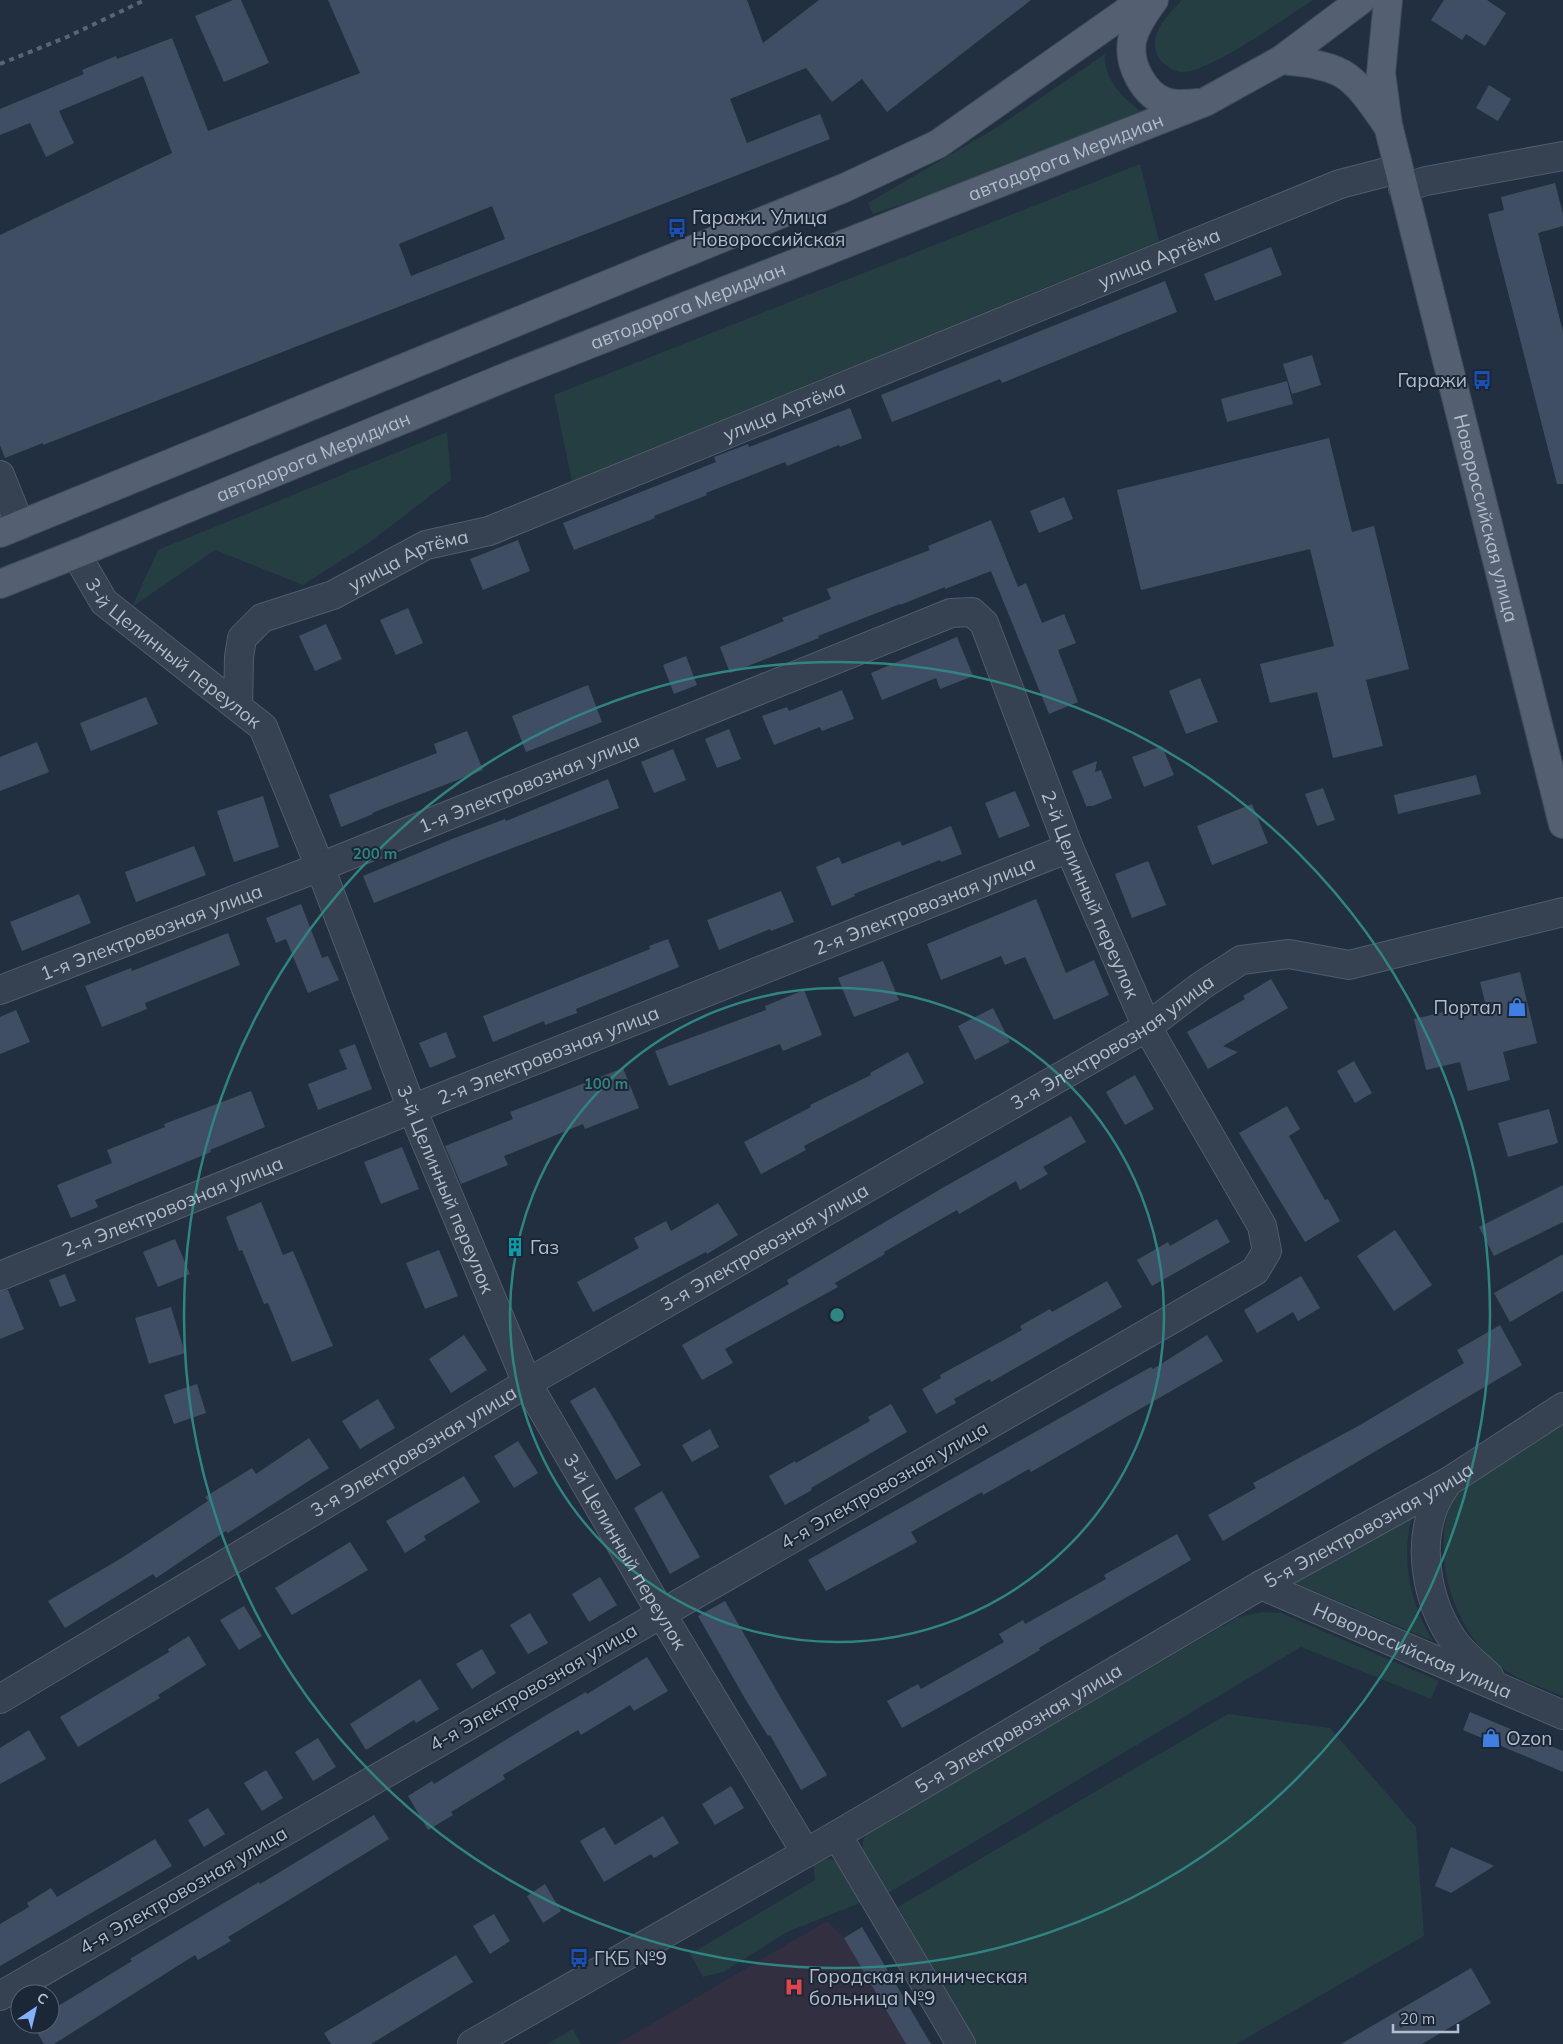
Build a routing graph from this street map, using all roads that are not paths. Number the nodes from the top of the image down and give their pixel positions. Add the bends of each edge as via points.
1 (1143, 0) edge
2 (1154, 0) edge
3 (1361, 0) edge
4 (1388, 0) edge
5 (1281, 60) junction
6 (1205, 102) junction
7 (1388, 126) junction
8 (1563, 156) edge
9 (1401, 179) junction
10 (0, 475) edge
11 (10, 529) edge
12 (76, 554) junction
13 (0, 584) edge
14 (972, 612) joint
15 (238, 706) junction
16 (1563, 824) edge
17 (1069, 848) junction
18 (320, 867) junction
19 (1563, 912) edge
20 (0, 990) edge
21 (1146, 1027) junction
22 (412, 1109) junction
23 (1267, 1251) joint
24 (0, 1276) edge
25 (527, 1383) junction
26 (1563, 1407) edge
27 (1448, 1482) junction
28 (1261, 1585) junction
29 (661, 1613) junction
30 (1507, 1692) junction
31 (0, 1699) edge
32 (1563, 1715) edge
33 (837, 1835) junction
34 (806, 1853) junction
35 (0, 1996) edge
36 (472, 2044) edge
37 (961, 2044) edge

1 - 11 main road via 938,144 844,188
2 - 6 main road via 1132,42 1132,58 1138,75 1155,96 1166,102
3 - 5 main road, автодорога Меридиан
4 - 7 main road, Новороссийская улица via 1381,73
5 - 6 main road, автодорога Меридиан
5 - 7 main road via 1316,64 1344,75 1364,94
6 - 12 main road, автодорога Меридиан via 511,375
7 - 9 main road, Новороссийская улица
8 - 9 street, улица Артёма via 1426,181
9 - 15 street, улица Артёма via 1340,184 489,531 426,544 333,596 262,618 242,638
9 - 16 main road, Новороссийская улица
10 - 11 street
12 - 13 main road, автодорога Меридиан
12 - 15 street, 3-й Целинный переулок via 104,602
14 - 17 street, 2-й Целинный переулок via 984,623
14 - 18 street, 1-я Электровозная улица via 951,613
15 - 18 street, 3-й Целинный переулок via 263,727
17 - 21 street, 2-й Целинный переулок
17 - 22 street, 2-я Электровозная улица
18 - 20 street, 1-я Электровозная улица
18 - 22 street, 3-й Целинный переулок
19 - 21 street, 3-я Электровозная улица via 1349,965 1289,954 1241,960
21 - 23 street, 2-й Целинный переулок via 1262,1226
21 - 25 street, 3-я Электровозная улица
22 - 24 street, 2-я Электровозная улица
22 - 25 street, 3-й Целинный переулок
23 - 29 street, 4-я Электровозная улица via 1255,1271
25 - 29 street, 3-й Целинный переулок
25 - 31 street, 3-я Электровозная улица
26 - 27 street, 5-я Электровозная улица
27 - 28 street, 5-я Электровозная улица
27 - 30 street via 1433,1508 1426,1539 1426,1564 1433,1595 1457,1645
28 - 30 street, Новороссийская улица
28 - 33 street, 5-я Электровозная улица
29 - 34 street, 3-й Целинный переулок
29 - 35 street, 4-я Электровозная улица
30 - 32 street, Новороссийская улица
33 - 34 street, 5-я Электровозная улица
33 - 37 street
34 - 36 street, 5-я Электровозная улица

